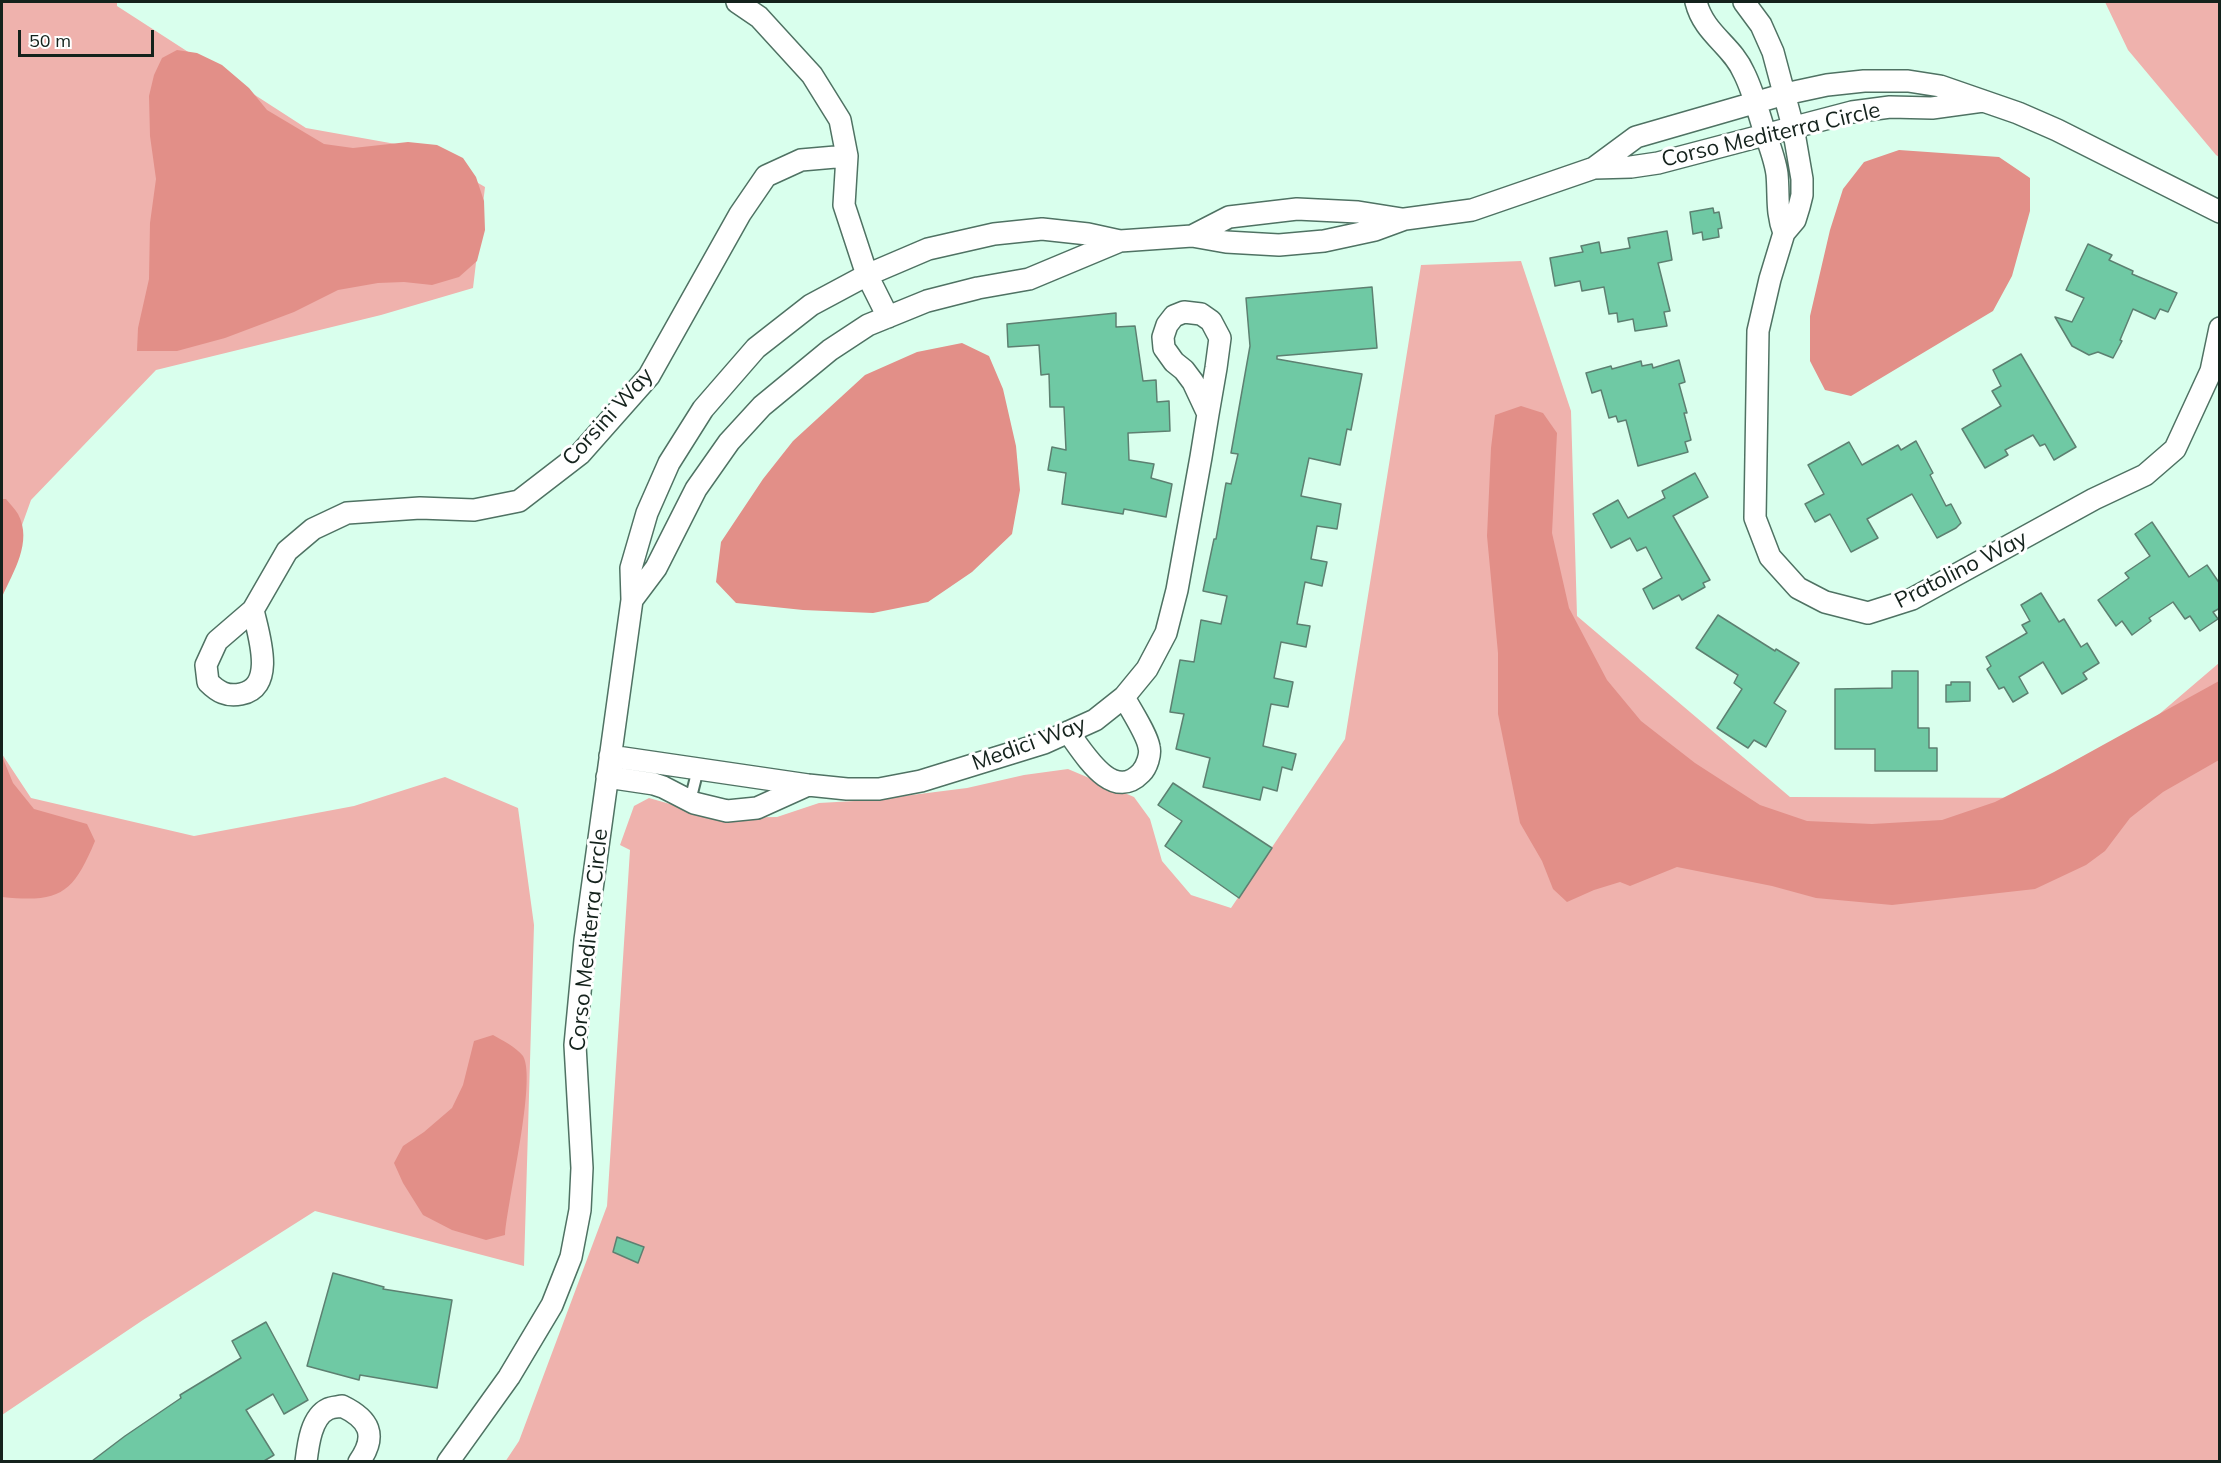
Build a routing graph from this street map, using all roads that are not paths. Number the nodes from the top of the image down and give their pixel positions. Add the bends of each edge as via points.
1 (737, 2) edge
2 (1696, 2) edge
3 (1744, 2) edge
4 (1785, 94) junction
5 (1983, 101) junction
6 (1755, 103) junction
7 (1793, 127) junction
8 (1766, 134) junction
9 (847, 156) junction
10 (1594, 168) junction
11 (2220, 212) edge
12 (1405, 219) junction
13 (1784, 233) junction
14 (1192, 236) junction
15 (1120, 241) junction
16 (867, 275) junction
17 (888, 317) junction
18 (2220, 328) edge
19 (2215, 369) edge
20 (1208, 414) dead end
21 (632, 600) junction
22 (253, 610) dead end
23 (1124, 696) junction
24 (1068, 732) junction
25 (610, 756) junction
26 (698, 769) junction
27 (607, 777) junction
28 (808, 785) junction
29 (757, 793) junction
30 (690, 801) junction
31 (306, 1461) edge
32 (359, 1461) edge
33 (448, 1461) edge

1 - 9 street via 759,17 812,75 840,120
2 - 6 street, Pratolino Way via 1710,32 1737,58
3 - 4 street, Pratolino Way via 1761,25
4 - 5 street, Corso Mediterra Circle via 1864,81 1908,81 1940,86
4 - 6 street, Corso Mediterra Circle
4 - 7 street, Pratolino Way
5 - 7 street, Corso Mediterra Circle via 1852,112
5 - 11 street, Corso Mediterra Circle via 2057,130
6 - 8 street, Pratolino Way
6 - 10 street, Corso Mediterra Circle via 1636,137
7 - 8 street, Corso Mediterra Circle
7 - 13 street, Pratolino Way via 1802,195 1795,219
8 - 10 street, Corso Mediterra Circle via 1658,163
8 - 13 street, Pratolino Way via 1777,174 1778,218
9 - 16 street via 844,205
9 - 22 street, Corsini Way via 801,160 766,176 740,214 649,376 580,454 519,501 474,510 420,508 348,513 313,529 287,551
10 - 12 street, Corso Mediterra Circle via 1472,210
12 - 14 street, Corso Mediterra Circle via 1323,241 1279,245
12 - 14 street, Corso Mediterra Circle via 1297,209 1229,216
13 - 19 street, Pratolino Way via 1758,331 1755,518 1770,557 1798,588 1824,602 1868,613 1911,599 2145,475 2175,449
14 - 15 street, Corso Mediterra Circle
15 - 16 street, Corso Mediterra Circle via 1042,229 994,234 928,249
15 - 17 street, Corso Mediterra Circle via 1029,279 927,301
16 - 17 street
16 - 21 street, Corso Mediterra Circle via 811,305 756,348 703,410 669,463 647,513 631,568
17 - 21 street, Corso Mediterra Circle via 830,350 762,406 729,442 696,489 656,568
18 - 19 street, Pratolino Way
20 - 23 street, Medici Way via 1166,633 1147,669
21 - 25 street, Corso Mediterra Circle
23 - 24 street, Medici Way via 1095,720
23 - 24 street via 1150,747 1145,769 1134,780 1120,783 1109,779
24 - 28 street, Medici Way via 921,781 879,789
25 - 26 street, Medici Way
25 - 27 street, Corso Mediterra Circle
26 - 29 street, Medici Way
26 - 30 lane
27 - 30 street, Medici Way via 663,787
27 - 33 street, Corso Mediterra Circle via 575,1045 582,1168 580,1210 571,1257 552,1305 509,1377
28 - 29 street, Medici Way
28 - 29 street, Medici Way
29 - 30 street, Medici Way via 727,811
31 - 32 street via 317,1420 327,1409 342,1406 364,1418 369,1433 367,1450

